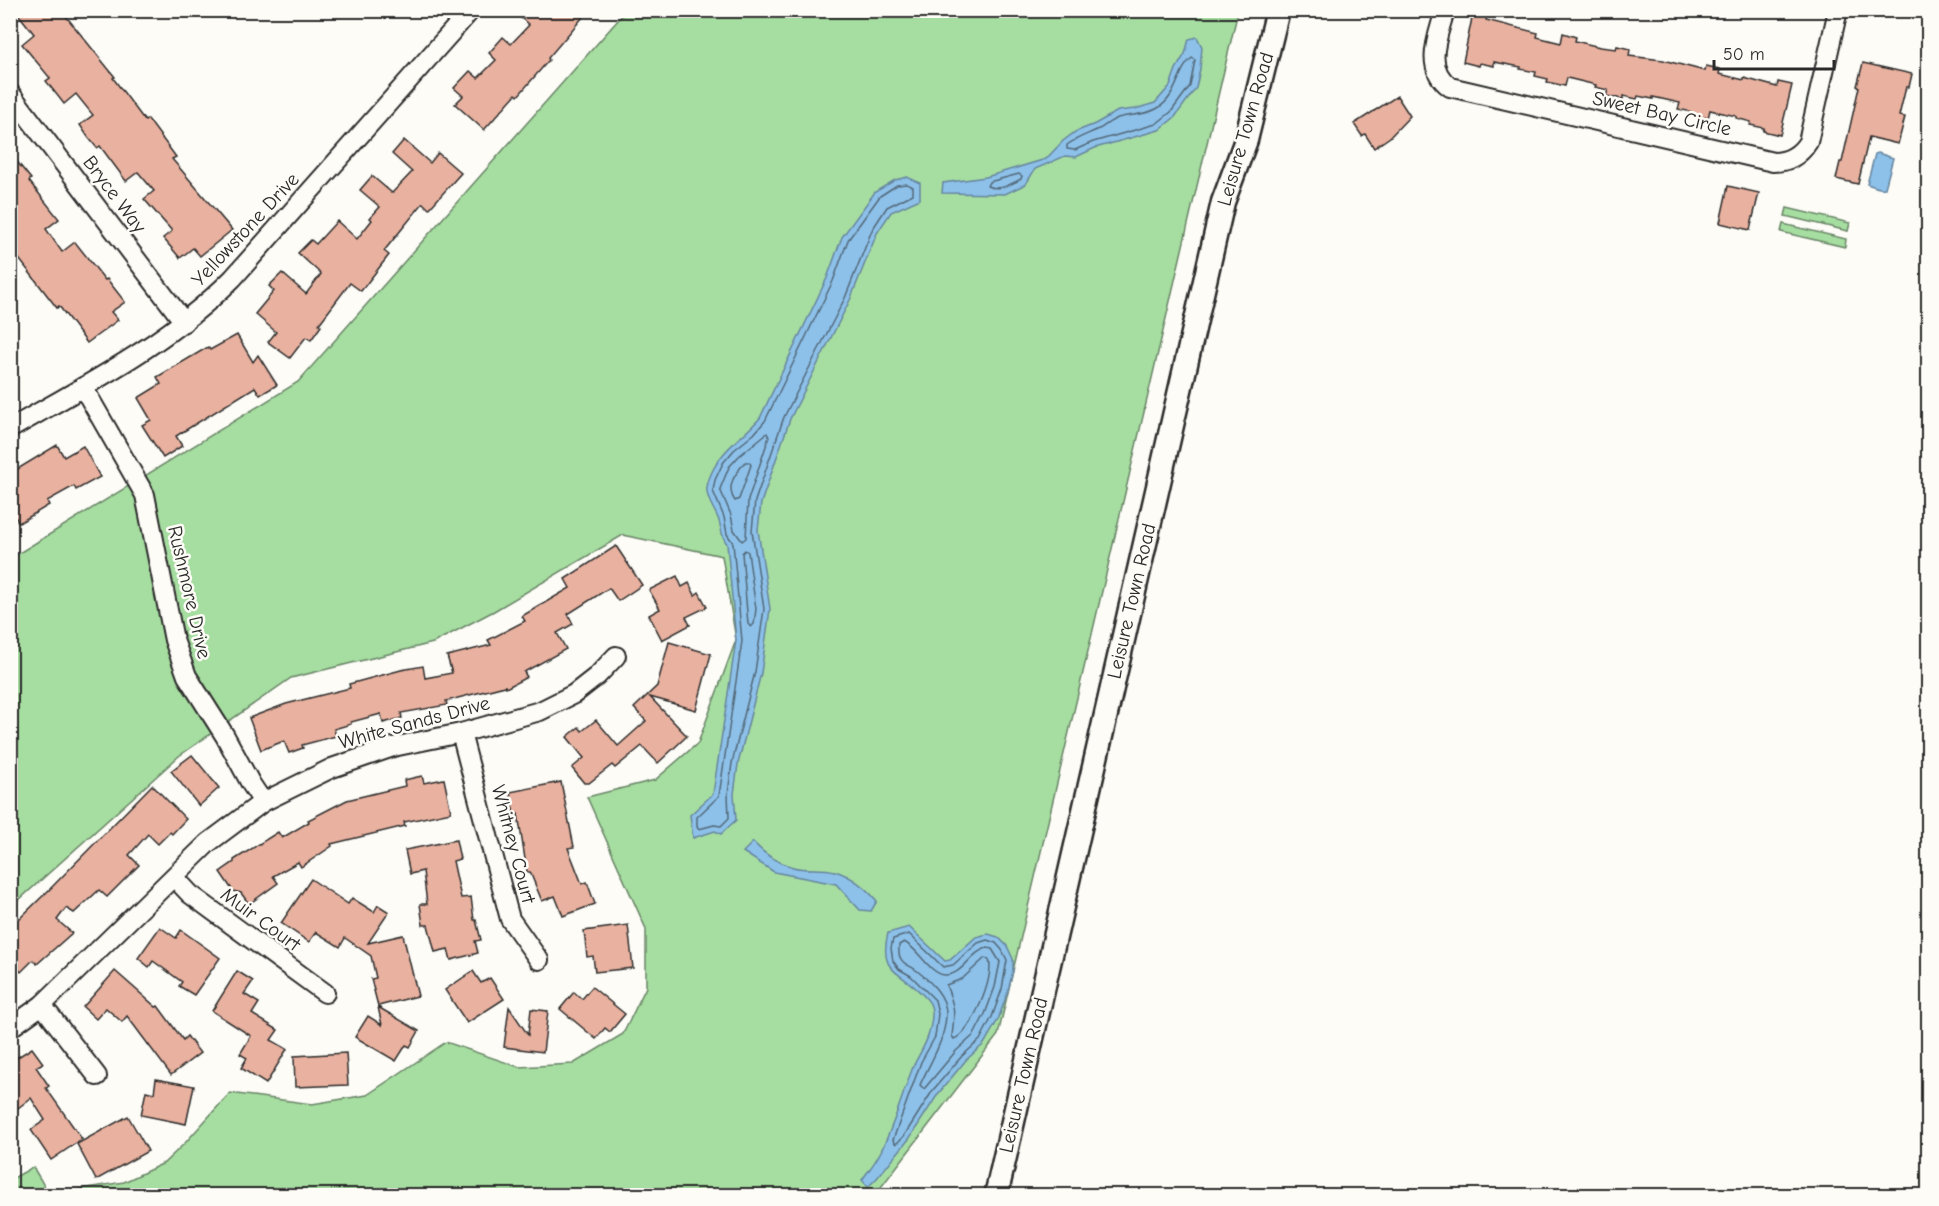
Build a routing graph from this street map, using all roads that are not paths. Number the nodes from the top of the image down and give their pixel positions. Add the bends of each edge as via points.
1 (471, 10) edge
2 (1278, 10) edge
3 (1445, 10) edge
4 (1838, 10) edge
5 (10, 93) edge
6 (184, 322) junction
7 (83, 387) junction
8 (10, 429) edge
9 (616, 656) dead end
10 (461, 733) junction
11 (263, 802) junction
12 (174, 877) junction
13 (538, 960) dead end
14 (325, 993) dead end
15 (42, 1005) junction
16 (10, 1028) edge
17 (97, 1076) dead end
18 (997, 1188) edge

1 - 6 street, Yellowstone Drive via 233,279
2 - 18 main road, Leisure Town Road via 1246,140 1223,202
3 - 4 street, Sweet Bay Circle via 1433,61 1438,75 1450,87 1781,162 1798,154 1808,142
5 - 6 street, Bryce Way
6 - 7 street, Yellowstone Drive
7 - 8 street, Yellowstone Drive
7 - 11 street, Rushmore Drive via 146,495 174,640 187,676
9 - 10 street, White Sands Drive via 574,694 540,711
10 - 11 street, White Sands Drive via 393,747 352,761
10 - 13 street, Whitney Court via 510,919
11 - 12 street, White Sands Drive via 207,843
12 - 14 street, Muir Court via 190,894
12 - 15 street, White Sands Drive
15 - 16 street, White Sands Drive
15 - 17 street

